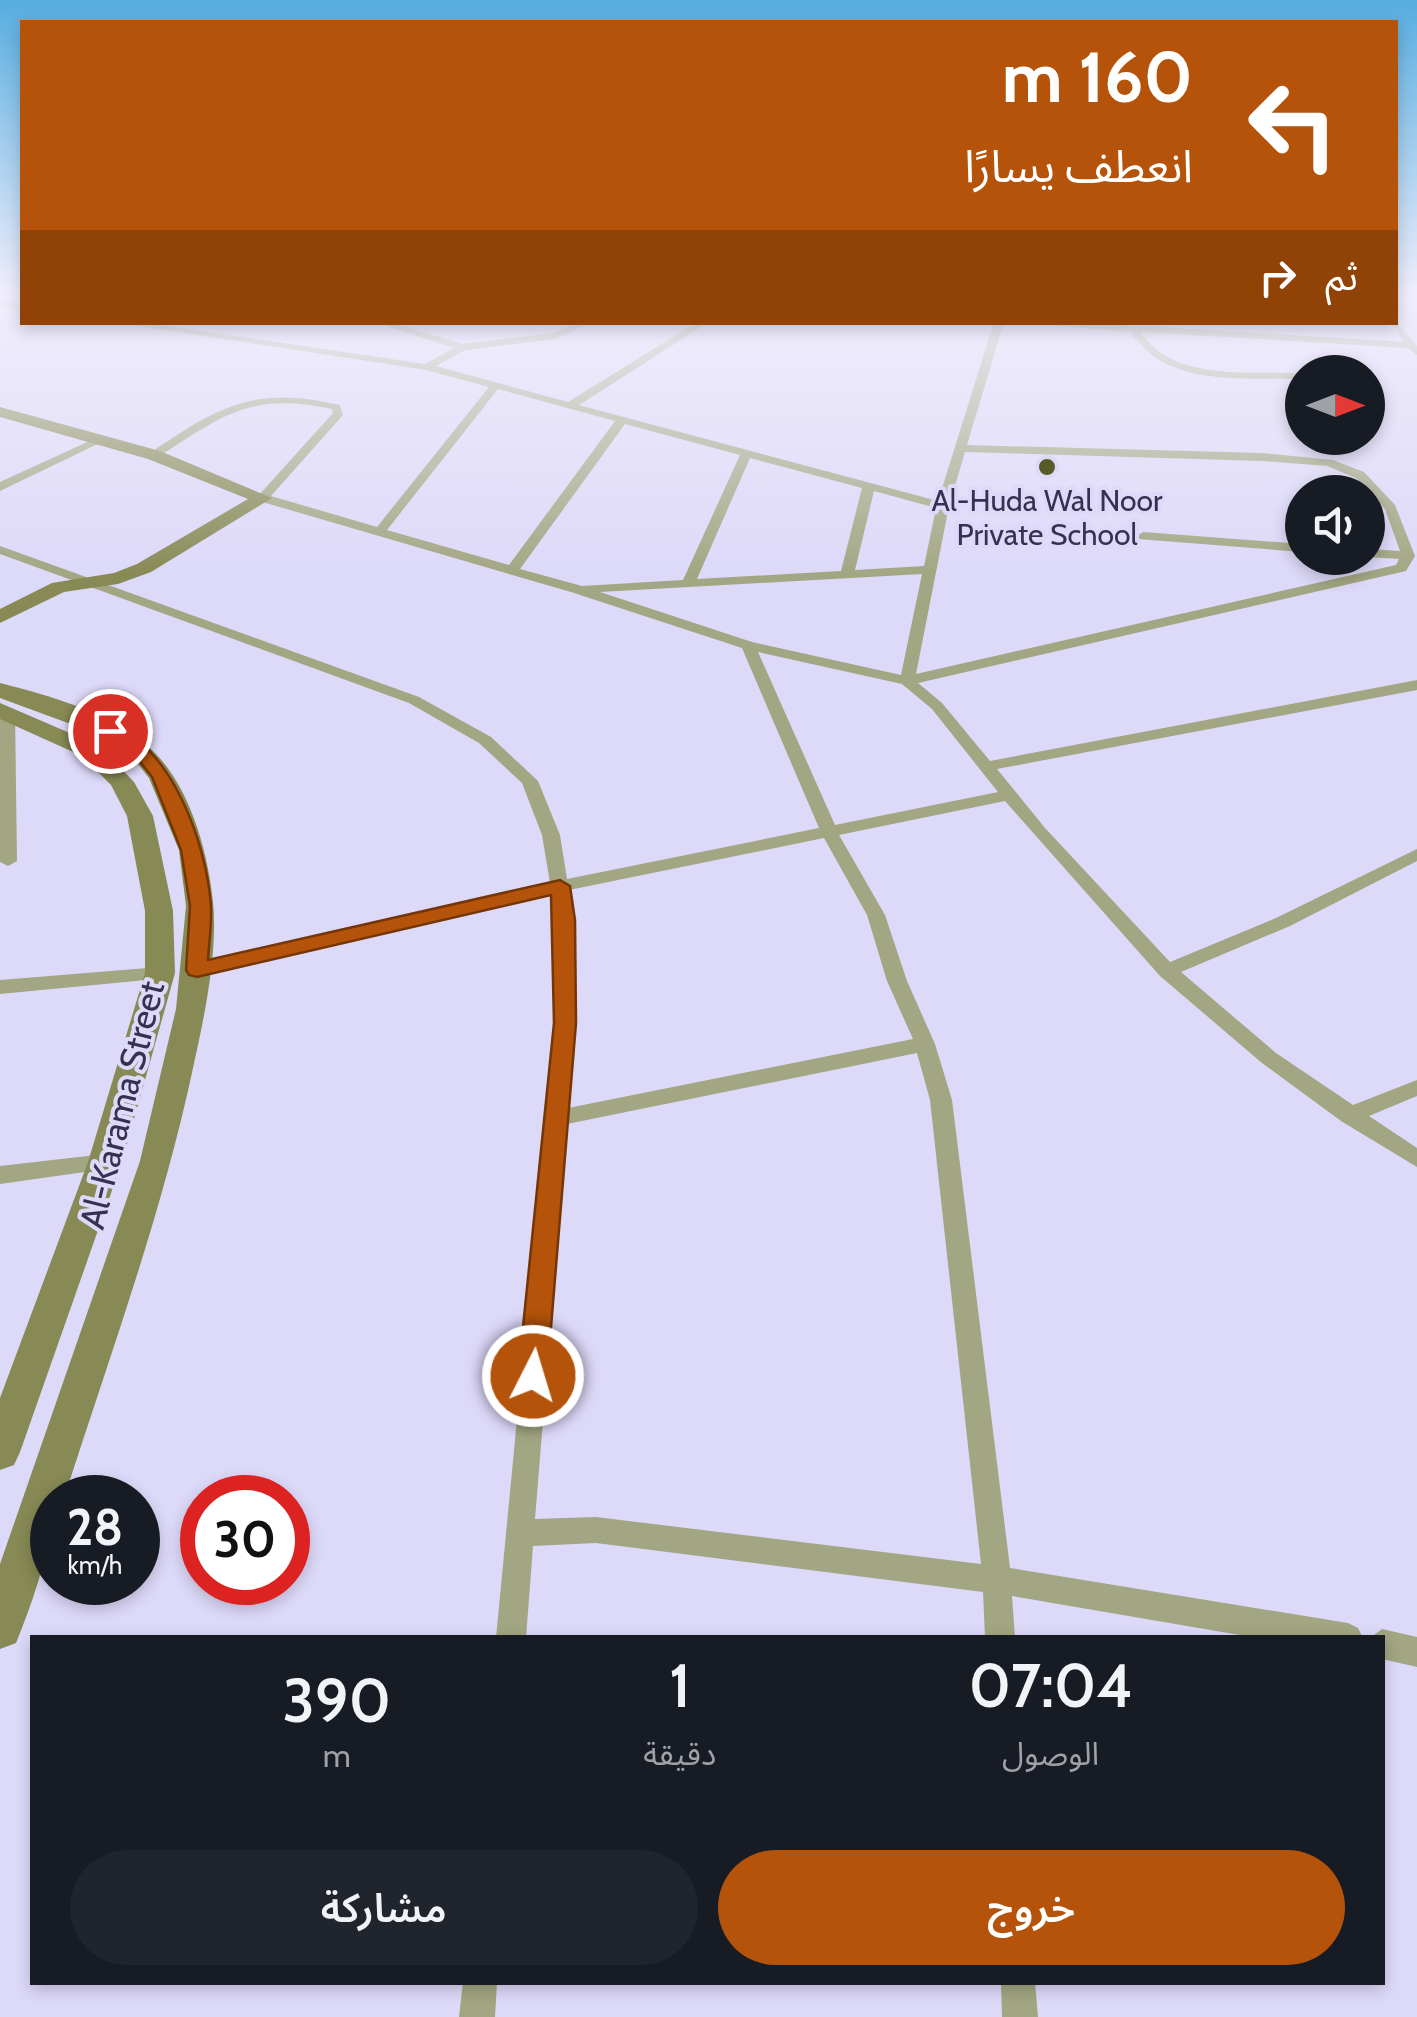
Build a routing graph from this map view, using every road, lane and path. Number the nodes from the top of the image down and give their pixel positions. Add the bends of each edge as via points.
1 (495, 386) edge
2 (501, 386) edge
3 (601, 386) edge
4 (981, 386) edge
5 (572, 404) junction
6 (0, 412) edge
7 (622, 420) junction
8 (100, 440) junction
9 (963, 448) junction
10 (746, 454) junction
11 (154, 455) junction
12 (869, 486) junction
13 (0, 487) edge
14 (263, 498) junction
15 (944, 506) junction
16 (380, 531) junction
17 (1142, 536) dead end
18 (1285, 547) edge
19 (0, 550) edge
20 (1409, 564) edge
21 (929, 570) junction
22 (511, 572) junction
23 (847, 574) junction
24 (97, 582) junction
25 (689, 582) junction
26 (576, 590) junction
27 (0, 616) edge
28 (748, 645) junction
29 (907, 681) junction
30 (1417, 685) edge
31 (2, 704) edge
32 (987, 766) junction
33 (1009, 795) junction
34 (830, 832) junction
35 (1417, 854) edge
36 (8, 861) dead end
37 (560, 886) junction
38 (197, 970) junction
39 (1167, 970) junction
40 (160, 973) junction
41 (0, 988) edge
42 (925, 1044) junction
43 (1417, 1088) edge
44 (1349, 1115) junction
45 (558, 1118) junction
46 (1417, 1159) edge
47 (106, 1162) junction
48 (0, 1174) edge
49 (0, 1452) edge
50 (520, 1533) junction
51 (997, 1580) junction
52 (0, 1626) edge
53 (510, 1635) edge
54 (1000, 1635) edge
55 (1330, 1635) edge
56 (1385, 1645) edge
57 (1417, 1652) edge
58 (480, 1985) edge
59 (1018, 1985) edge
60 (477, 2017) edge
61 (1020, 2017) edge

1 - 16 street
2 - 5 street
3 - 5 street
4 - 9 street
5 - 7 street
6 - 8 street
7 - 10 street
7 - 22 street
8 - 11 street
8 - 13 street
9 - 15 street
9 - 20 street via 1329,463 1360,475 1391,508
10 - 12 street
10 - 25 street
11 - 14 street
11 - 14 street via 253,399 300,399 339,409
12 - 15 street
12 - 23 street
14 - 16 street
14 - 24 street via 144,568
15 - 21 street
16 - 22 street
17 - 18 street
19 - 24 street
20 - 29 street
21 - 23 street
21 - 29 street
22 - 26 street
23 - 25 street
24 - 27 street via 59,587
24 - 37 street via 414,700 484,740 530,782 551,835
25 - 26 street
26 - 28 street
28 - 29 street
28 - 34 street
29 - 32 street
30 - 32 street
31 - 36 street
31 - 38 street, Al-Karama Street via 110,731 161,776 192,850 200,906
31 - 40 street, Al-Karama Street via 90,751 122,782 140,816 159,910
32 - 33 street
33 - 34 street
33 - 39 street
34 - 37 street
34 - 42 street via 876,916
35 - 39 street via 1283,922
37 - 38 street
37 - 45 street via 565,1023
38 - 52 street, Al-Karama Street via 156,1162
39 - 44 street via 1269,1058
40 - 41 street
40 - 47 street, Al-Karama Street
42 - 45 street
42 - 51 street via 950,1166
43 - 44 street
44 - 46 street
45 - 50 street
47 - 48 street
47 - 49 street, Al-Karama Street
50 - 51 street via 596,1530
50 - 53 street
51 - 54 street
51 - 55 street
56 - 57 street
58 - 60 street
59 - 61 street

